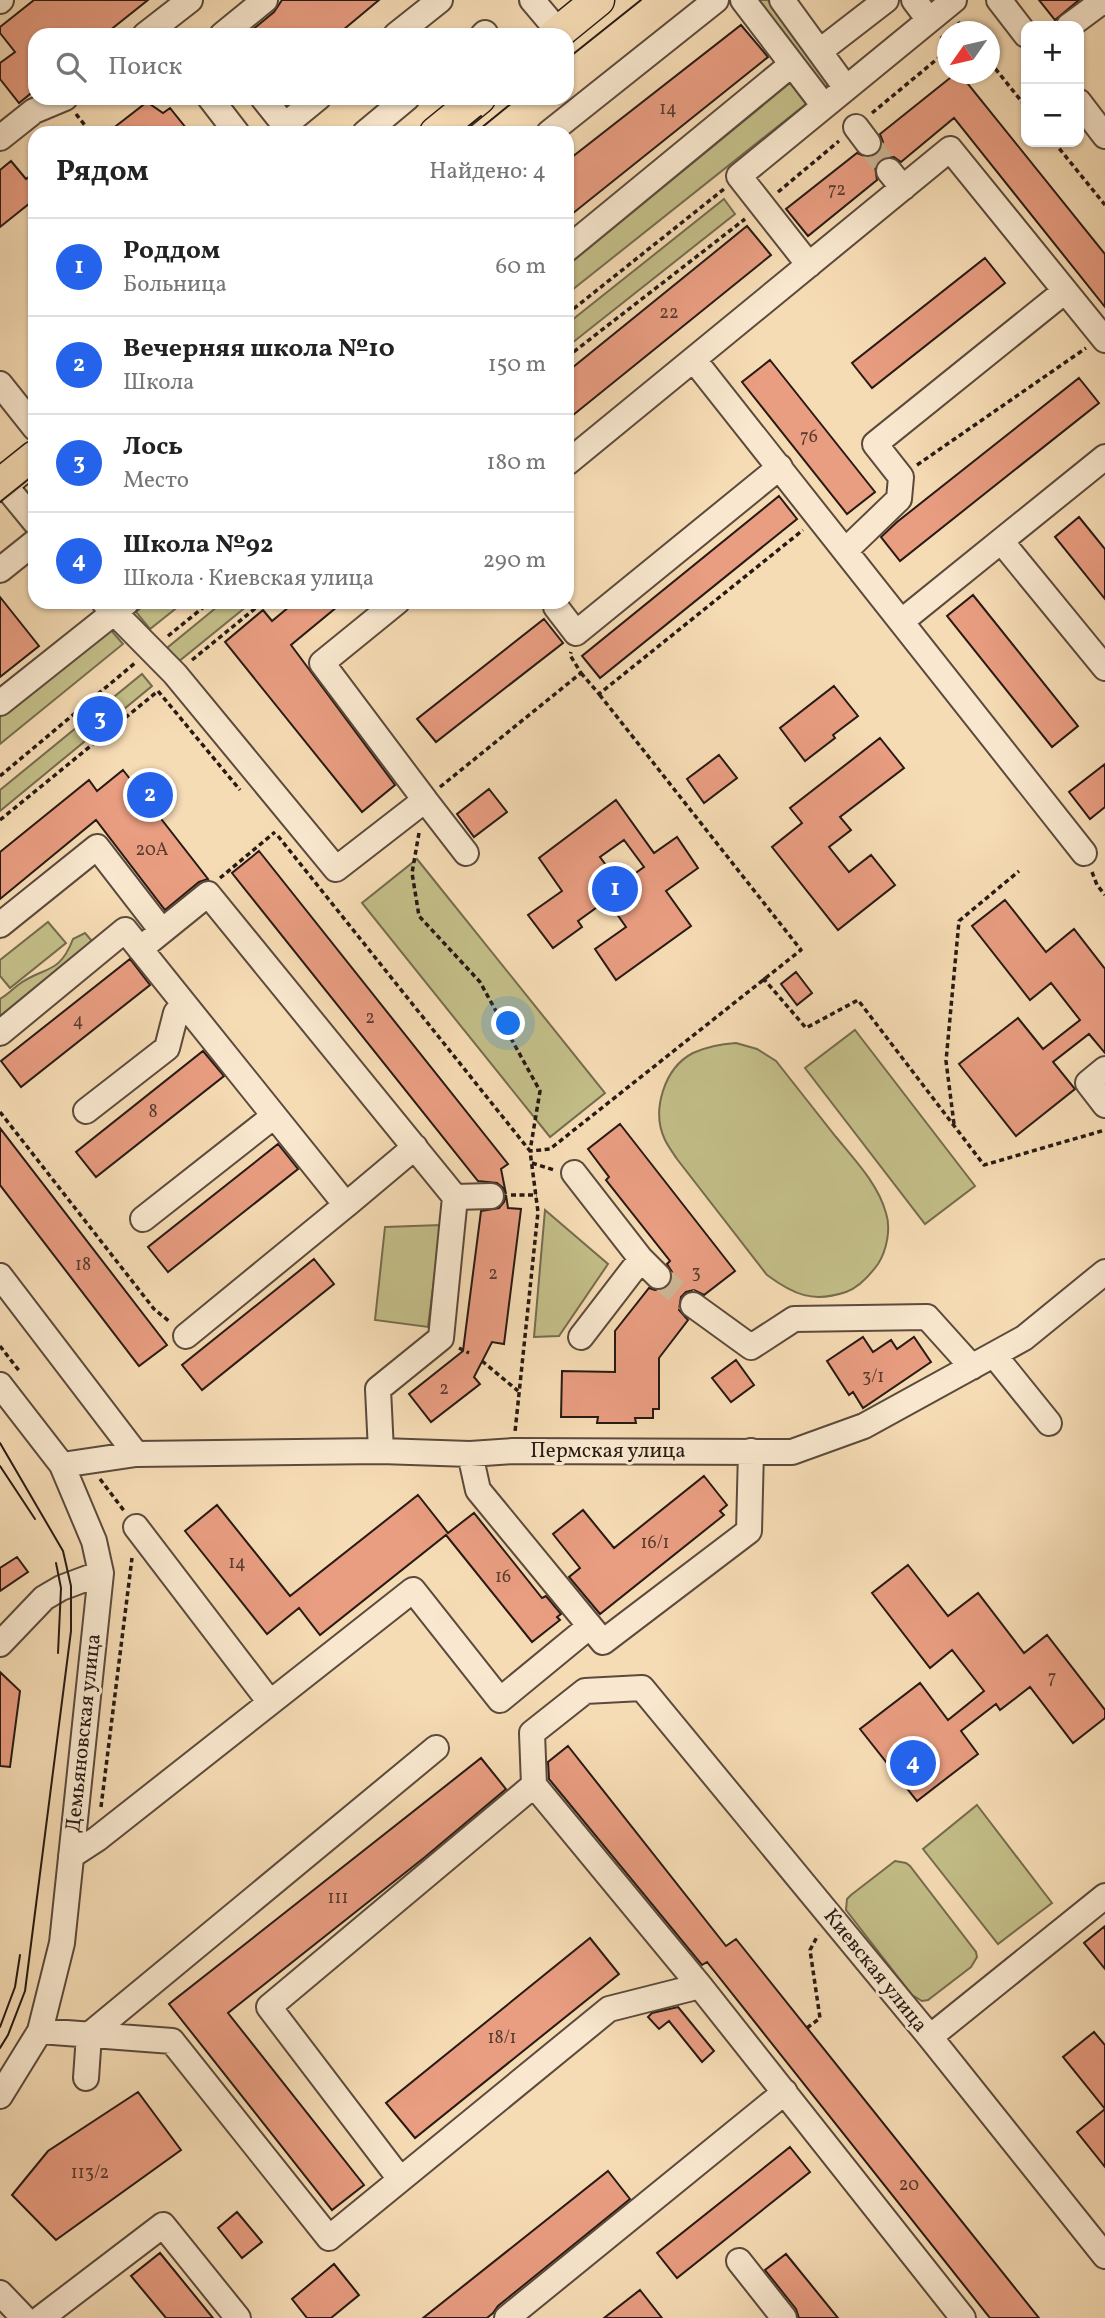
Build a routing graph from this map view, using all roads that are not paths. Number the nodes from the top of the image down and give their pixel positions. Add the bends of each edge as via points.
1 (190, 0) edge
2 (265, 0) edge
3 (440, 0) edge
4 (532, 0) edge
5 (598, 0) edge
6 (716, 0) edge
7 (743, 0) edge
8 (782, 0) edge
9 (886, 0) edge
10 (914, 0) edge
11 (954, 0) edge
12 (999, 0) edge
13 (1105, 3) edge
14 (929, 20) junction
15 (1076, 21) edge
16 (154, 28) edge
17 (231, 28) edge
18 (405, 28) edge
19 (553, 28) edge
20 (563, 28) edge
21 (1021, 29) edge
22 (820, 51) junction
23 (792, 64) junction
24 (846, 89) junction
25 (48, 105) edge
26 (215, 105) edge
27 (269, 105) edge
28 (311, 105) edge
29 (399, 105) edge
30 (470, 105) edge
31 (824, 106) junction
32 (1084, 109) edge
33 (232, 126) edge
34 (286, 126) edge
35 (291, 126) edge
36 (373, 126) edge
37 (445, 126) edge
38 (559, 126) edge
39 (1105, 136) edge
40 (0, 138) edge
41 (574, 243) edge
42 (809, 265) junction
43 (1065, 291) junction
44 (1104, 338) edge
45 (694, 360) junction
46 (0, 384) edge
47 (28, 419) edge
48 (574, 457) edge
49 (1105, 457) edge
50 (28, 463) edge
51 (779, 467) junction
52 (1, 484) edge
53 (28, 514) edge
54 (1001, 541) junction
55 (28, 547) edge
56 (846, 550) junction
57 (0, 570) edge
58 (111, 609) edge
59 (117, 609) edge
60 (388, 609) edge
61 (558, 609) edge
62 (902, 621) junction
63 (1105, 668) edge
64 (0, 703) edge
65 (425, 800) junction
66 (466, 853) dead end
67 (1084, 853) road end
68 (0, 925) edge
69 (162, 931) junction
70 (140, 949) junction
71 (184, 1004) junction
72 (0, 1032) edge
73 (1105, 1069) edge
74 (1105, 1105) edge
75 (86, 1111) dead end
76 (274, 1116) junction
77 (415, 1147) junction
78 (574, 1174) dead end
79 (499, 1196) road end
80 (455, 1197) junction
81 (346, 1206) junction
82 (143, 1219) dead end
83 (641, 1259) junction
84 (1105, 1272) edge
85 (0, 1276) edge
86 (658, 1276) tunnel mouth
87 (694, 1305) tunnel mouth
88 (186, 1336) road end
89 (581, 1338) dead end
90 (994, 1355) junction
91 (972, 1367) junction
92 (0, 1385) edge
93 (1049, 1423) dead end
94 (381, 1451) junction
95 (751, 1451) junction
96 (136, 1454) junction
97 (470, 1454) junction
98 (62, 1465) junction
99 (136, 1527) dead end
100 (101, 1573) junction
101 (590, 1626) junction
102 (0, 1644) edge
103 (269, 1701) junction
104 (436, 1748) dead end
105 (534, 1785) junction
106 (71, 1856) junction
107 (1105, 1896) edge
108 (700, 1986) junction
109 (40, 2031) junction
110 (89, 2035) junction
111 (930, 2038) junction
112 (86, 2078) dead end
113 (785, 2092) junction
114 (0, 2095) edge
115 (400, 2179) junction
116 (1105, 2256) edge
117 (739, 2261) dead end
118 (0, 2293) edge
119 (24, 2318) edge
120 (41, 2318) edge
121 (238, 2318) edge
122 (507, 2318) edge
123 (784, 2318) edge
124 (963, 2318) edge

1 - 16 street
2 - 17 street
3 - 18 street
4 - 19 street
5 - 20 main road
6 - 38 street
7 - 23 street
8 - 22 street
9 - 22 street
10 - 14 street
11 - 14 street
12 - 21 street
13 - 15 street
14 - 24 street
22 - 24 street
23 - 31 street
23 - 41 street
24 - 31 street
25 - 40 street
26 - 33 street
27 - 34 street
28 - 35 street
29 - 36 street
30 - 37 main road
31 - 42 street via 739,176
32 - 39 street
42 - 43 street via 896,179 950,149
42 - 45 street
43 - 44 street
43 - 56 street via 875,444 901,477 899,499
45 - 48 street
45 - 51 street
46 - 47 street
49 - 54 street
50 - 52 main road
51 - 56 street
51 - 61 street via 576,633
52 - 53 street
54 - 62 street
54 - 63 street
55 - 57 street
56 - 62 street
58 - 64 street
59 - 65 street via 150,651 166,683 336,869
60 - 65 street via 322,663
62 - 67 street
65 - 66 street
68 - 69 street via 97,847
69 - 70 street
69 - 77 street via 208,894
70 - 71 street
70 - 72 street via 125,930
71 - 75 street via 176,1013 167,1048
71 - 76 street
73 - 74 street via 1088,1083
76 - 81 street
76 - 82 street
77 - 80 street
77 - 81 street
78 - 83 street
79 - 80 street
80 - 94 street via 441,1338 378,1388
81 - 88 street
83 - 86 street
83 - 89 street
84 - 90 street, Пермская улица via 1024,1338
85 - 96 street
87 - 91 street via 751,1347 794,1319 927,1317
90 - 91 street, Пермская улица
90 - 93 street
91 - 95 street, Пермская улица via 864,1426 792,1452
92 - 98 street, Демьяновская улица
94 - 96 street, Пермская улица
94 - 97 street, Пермская улица
95 - 97 street, Пермская улица
95 - 101 street via 749,1531 603,1642
96 - 98 street, Пермская улица
97 - 101 street via 478,1490
98 - 100 street, Демьяновская улица via 94,1541
99 - 103 street
100 - 102 street via 44,1598
100 - 106 street, Демьяновская улица
101 - 103 street via 500,1700 413,1590
103 - 106 street
104 - 110 street
105 - 108 street
105 - 111 street, Киевская улица via 532,1733 585,1691 642,1688
105 - 115 street via 269,2007
106 - 109 street, Демьяновская улица via 62,1943
107 - 111 street
108 - 113 street
108 - 115 street via 609,2009
109 - 110 street
109 - 114 street, Демьяновская улица
110 - 112 street
110 - 115 street via 172,2041 329,2238
111 - 116 street, Киевская улица
113 - 122 street
113 - 124 street
117 - 123 street
118 - 119 street
120 - 121 street via 163,2225

